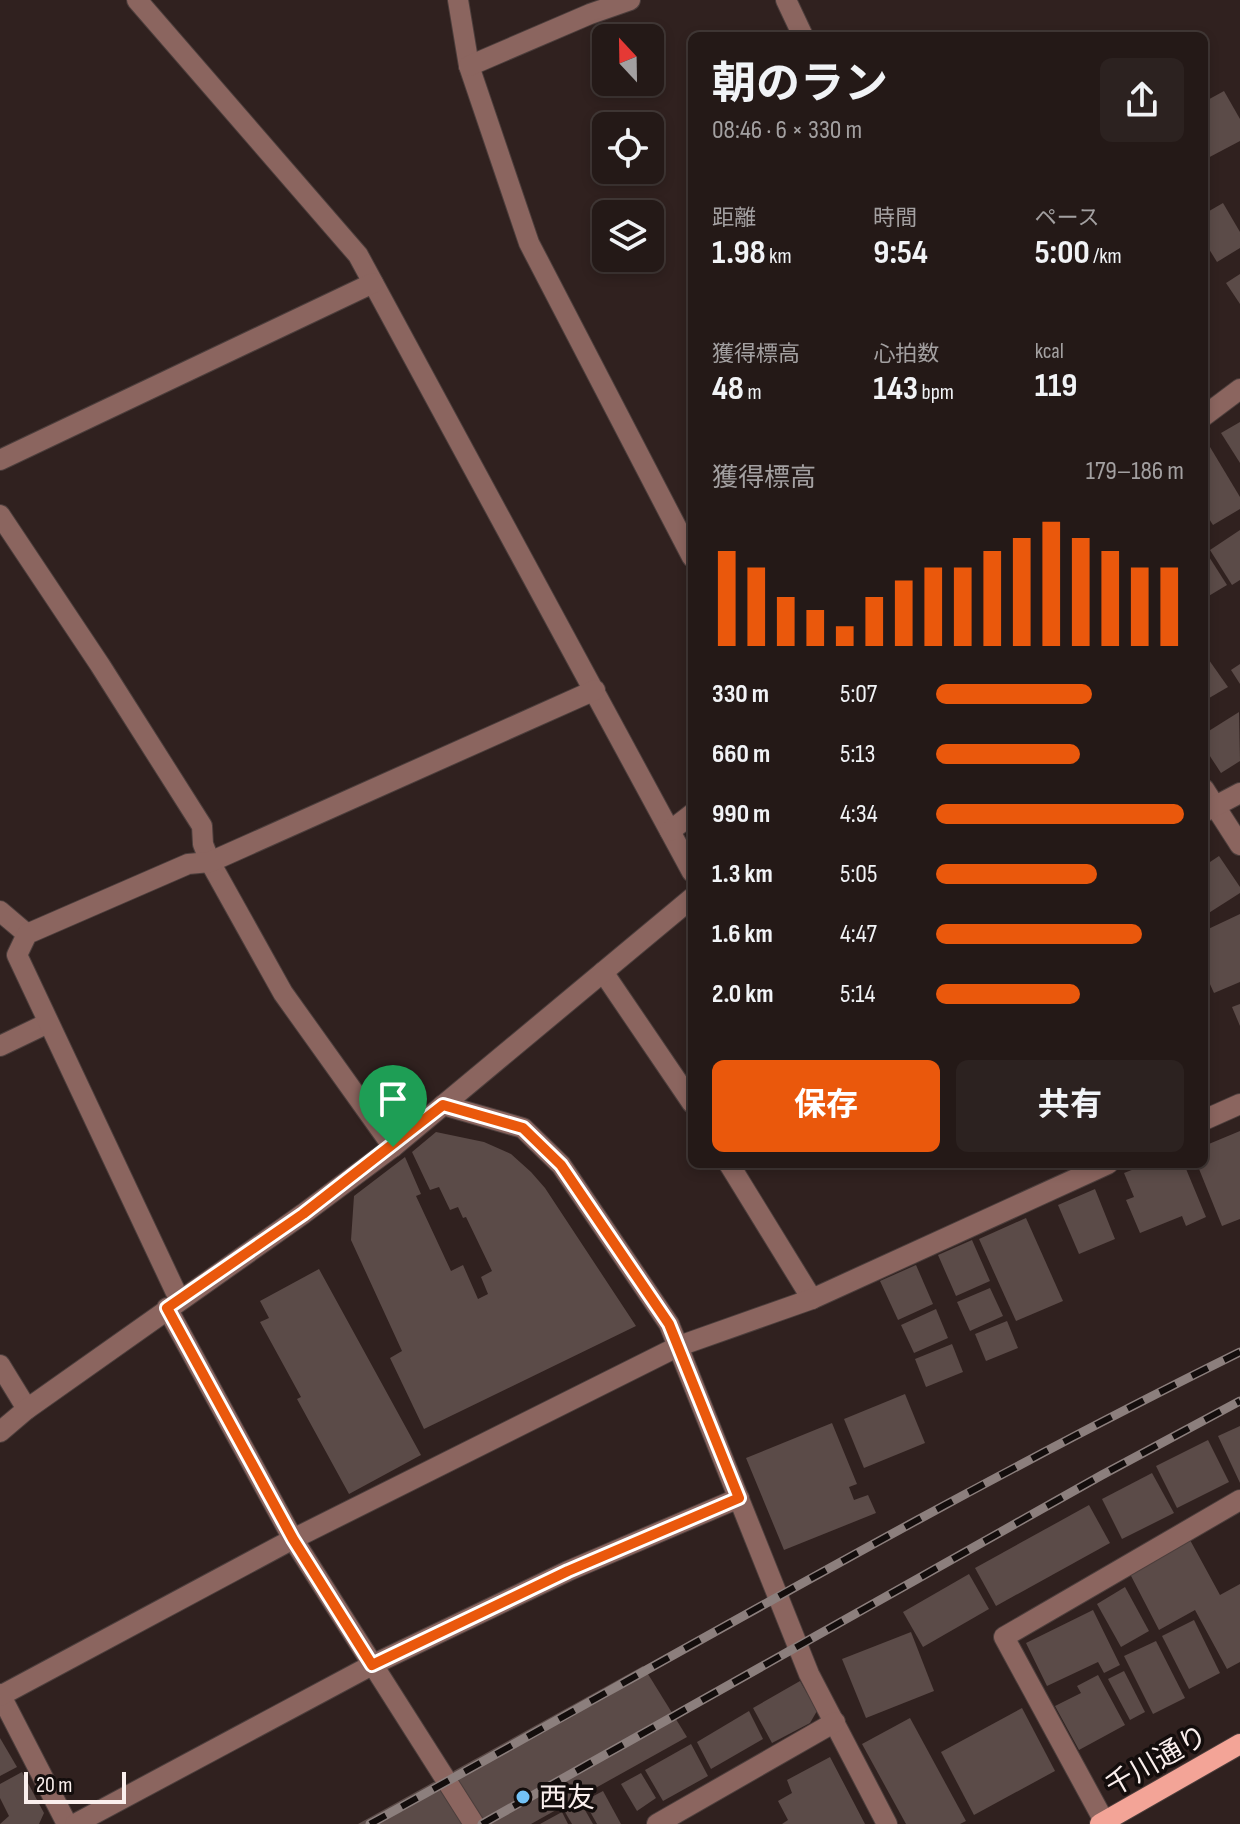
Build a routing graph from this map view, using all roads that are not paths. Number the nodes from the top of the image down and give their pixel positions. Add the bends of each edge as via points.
1 (137, 0) edge
2 (458, 0) edge
3 (630, 0) edge
4 (786, 0) edge
5 (801, 32) edge
6 (469, 66) junction
7 (373, 283) junction
8 (1240, 389) edge
9 (1208, 413) edge
10 (0, 460) edge
11 (0, 515) edge
12 (688, 549) edge
13 (595, 690) junction
14 (1240, 793) edge
15 (1208, 802) edge
16 (688, 817) edge
17 (670, 831) junction
18 (1240, 845) edge
19 (210, 862) junction
20 (688, 865) edge
21 (688, 901) edge
22 (0, 911) edge
23 (27, 934) junction
24 (603, 972) junction
25 (48, 1023) junction
26 (0, 1046) edge
27 (688, 1097) edge
28 (1240, 1104) edge
29 (443, 1105) junction
30 (1208, 1118) edge
31 (393, 1147) junction
32 (731, 1168) edge
33 (1099, 1168) edge
34 (812, 1299) junction
35 (173, 1304) junction
36 (679, 1346) junction
37 (0, 1365) edge
38 (27, 1409) junction
39 (0, 1432) edge
40 (739, 1498) junction
41 (1238, 1505) edge
42 (293, 1539) junction
43 (372, 1665) junction
44 (0, 1695) edge
45 (835, 1722) junction
46 (1240, 1744) edge
47 (1102, 1823) edge
48 (67, 1824) edge
49 (75, 1824) edge
50 (474, 1824) edge
51 (657, 1824) edge
52 (887, 1824) edge

1 - 7 street via 358,255
2 - 6 street
3 - 6 street
4 - 5 street
6 - 12 street via 529,243
7 - 10 street
7 - 13 street
8 - 9 street
11 - 19 street via 202,826
13 - 17 street
13 - 19 street
14 - 15 street
15 - 18 street
16 - 17 street
17 - 20 street
19 - 23 street via 188,864
19 - 31 street via 283,993
21 - 24 street
22 - 23 street
23 - 25 street via 17,955
24 - 27 street
24 - 29 street
25 - 26 street
25 - 35 street
28 - 30 street
29 - 31 street
29 - 36 street via 523,1128 561,1165
31 - 35 street
32 - 34 street
33 - 34 street
34 - 36 street
35 - 38 street
35 - 42 street
36 - 40 street
36 - 42 street
37 - 38 street
38 - 39 street
40 - 43 street via 568,1571
40 - 45 street via 809,1674
41 - 47 street via 1004,1637
42 - 43 street
42 - 44 street
43 - 49 street
43 - 50 street
44 - 48 street
45 - 51 street
45 - 52 street
46 - 47 main road, 千川通り

